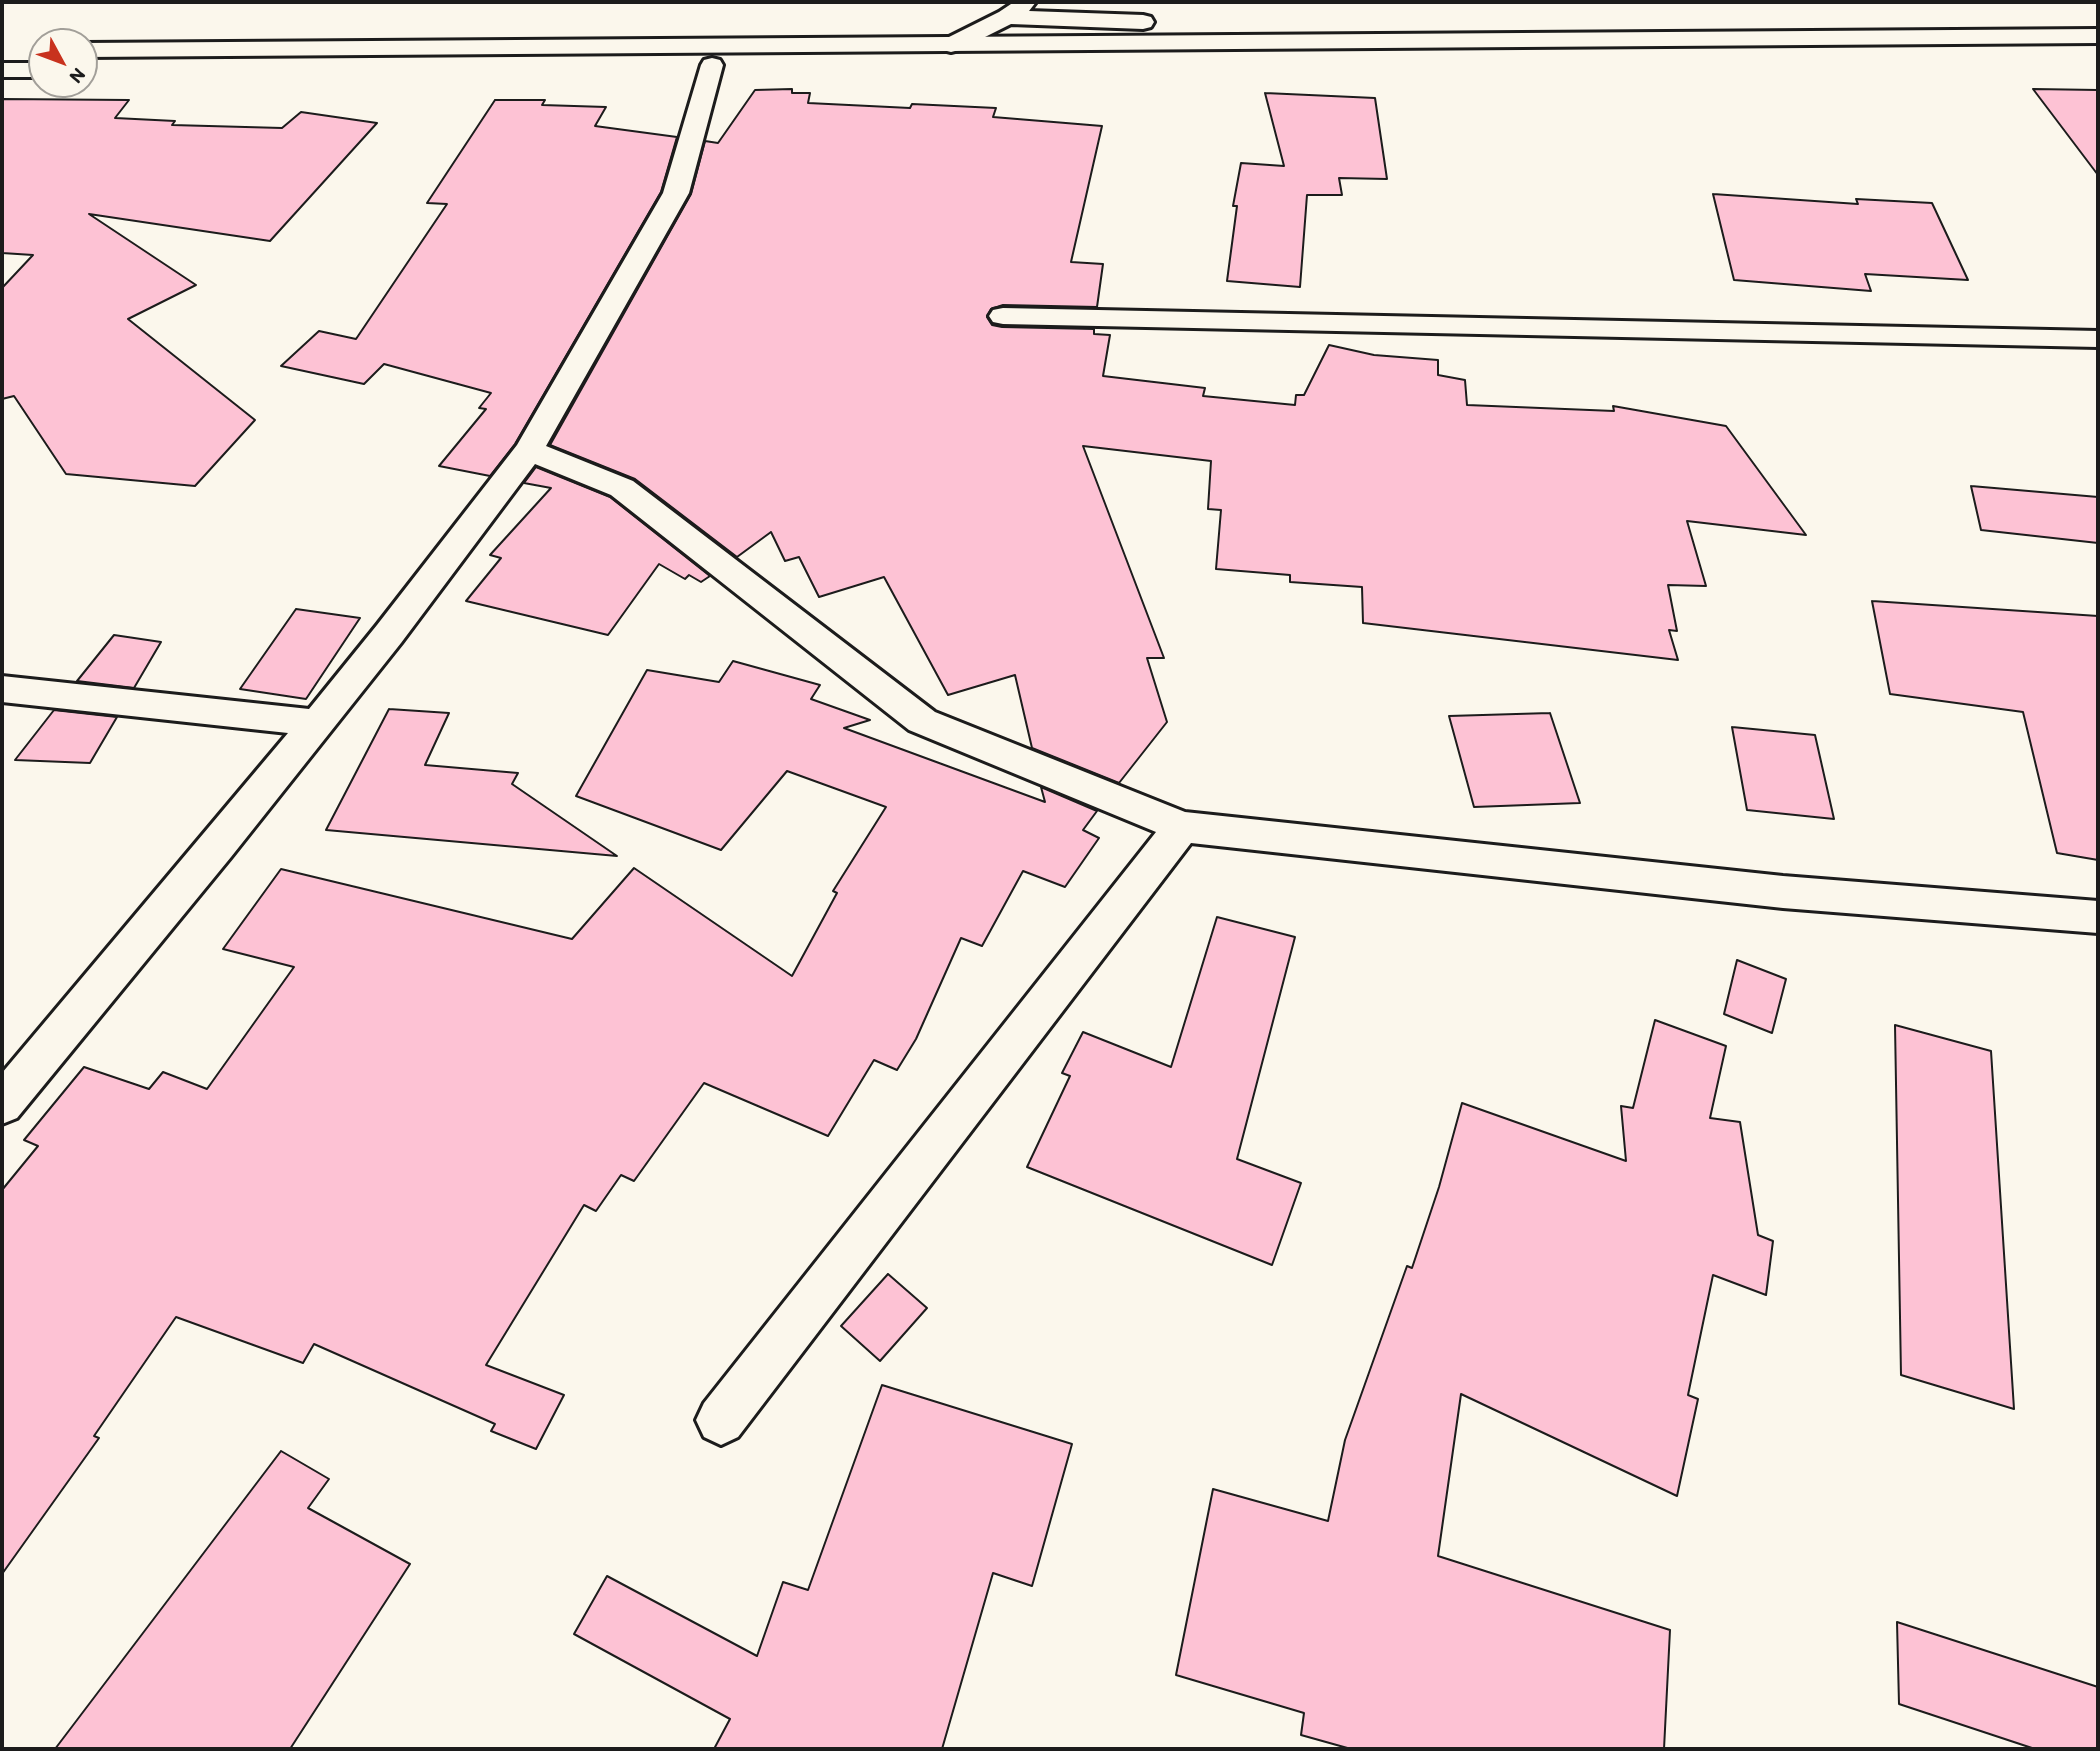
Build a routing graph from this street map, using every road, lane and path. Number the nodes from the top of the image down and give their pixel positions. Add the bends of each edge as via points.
1 (1028, 2) edge
2 (1007, 17) junction
3 (1143, 22) edge
4 (2098, 36) edge
5 (951, 46) junction
6 (28, 50) edge
7 (98, 50) edge
8 (2, 51) edge
9 (1936, 59) dead end
10 (712, 65) junction
11 (28, 70) edge
12 (98, 70) edge
13 (2, 71) edge
14 (1003, 316) dead end
15 (2098, 339) edge
16 (528, 450) junction
17 (2, 689) edge
18 (317, 723) junction
19 (1182, 827) junction
20 (2098, 917) edge
21 (2, 1104) edge
22 (721, 1420) dead end

1 - 2 street
2 - 3 street
2 - 5 street
3 - 4 street
3 - 5 street
5 - 7 street
6 - 8 street
9 - 10 street
10 - 12 street
10 - 16 street via 677,193
11 - 13 street
14 - 15 street
16 - 18 street
16 - 19 street via 622,488 922,721
17 - 18 street
18 - 21 street
19 - 20 street via 1783,892
19 - 22 street

